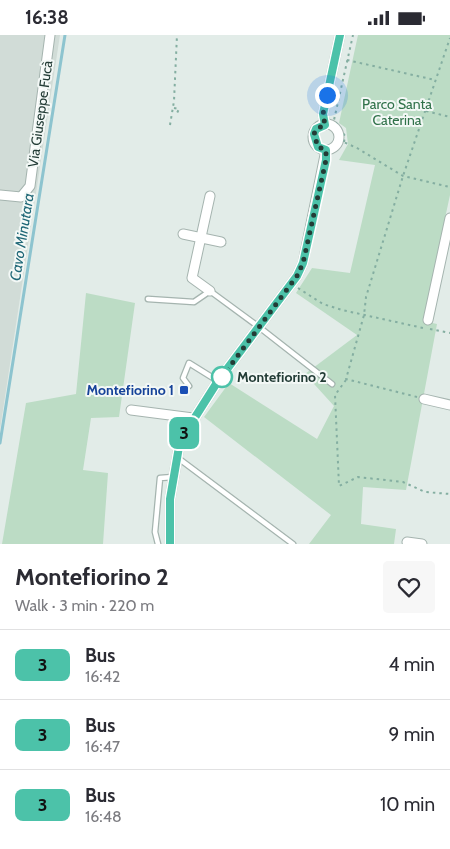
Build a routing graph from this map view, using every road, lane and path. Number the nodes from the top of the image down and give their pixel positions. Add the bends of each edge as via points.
1 (50, 35) edge
2 (177, 35) edge
3 (340, 35) edge
4 (352, 35) edge
5 (450, 37) edge
6 (336, 57) junction
7 (347, 60) junction
8 (435, 80) junction
9 (172, 108) junction
10 (426, 111) junction
11 (177, 113) dead end
12 (450, 117) edge
13 (170, 125) dead end
14 (325, 125) junction
15 (341, 141) junction
16 (326, 150) junction
17 (403, 176) junction
18 (450, 187) edge
19 (0, 195) edge
20 (210, 196) dead end
21 (450, 218) edge
22 (183, 234) dead end
23 (201, 238) junction
24 (221, 242) dead end
25 (446, 260) edge
26 (291, 284) junction
27 (210, 291) junction
28 (148, 299) dead end
29 (364, 315) junction
30 (428, 320) dead end
31 (259, 327) junction
32 (450, 333) edge
33 (346, 379) junction
34 (218, 381) junction
35 (332, 384) dead end
36 (190, 386) dead end
37 (424, 399) joint
38 (450, 405) edge
39 (131, 410) dead end
40 (193, 417) junction
41 (176, 457) junction
42 (173, 477) junction
43 (450, 493) edge
44 (407, 542) dead end
45 (158, 544) edge
46 (170, 544) edge
47 (293, 544) edge
48 (422, 544) edge

1 - 19 street, Via Giuseppe Fucà via 30,186 21,197
2 - 9 path
3 - 6 street
4 - 7 path
5 - 8 path
6 - 7 path
6 - 14 street via 323,114
7 - 8 path
7 - 15 path via 334,120 344,135
8 - 10 path
9 - 11 path via 179,109
9 - 13 path
10 - 12 path
10 - 17 path
14 - 15 street via 337,131
14 - 16 street via 316,129 313,138 318,147
15 - 16 street
15 - 17 path
16 - 26 street via 303,263
17 - 18 path
17 - 29 path via 366,297
20 - 23 street
21 - 25 street
22 - 23 street
23 - 24 street
23 - 27 street via 192,278
25 - 30 street
26 - 29 path via 323,304
26 - 31 street
27 - 28 lane via 194,302
27 - 31 lane
29 - 32 path
29 - 33 path
31 - 34 street
31 - 35 lane
33 - 37 path
33 - 43 path via 335,395 339,486 358,477 403,482 425,492
34 - 36 lane via 189,363 183,377
34 - 40 street
37 - 38 street
39 - 40 street
40 - 41 street via 180,441
41 - 42 street
41 - 47 lane
42 - 45 lane via 160,478 155,532
42 - 46 street
44 - 48 street

